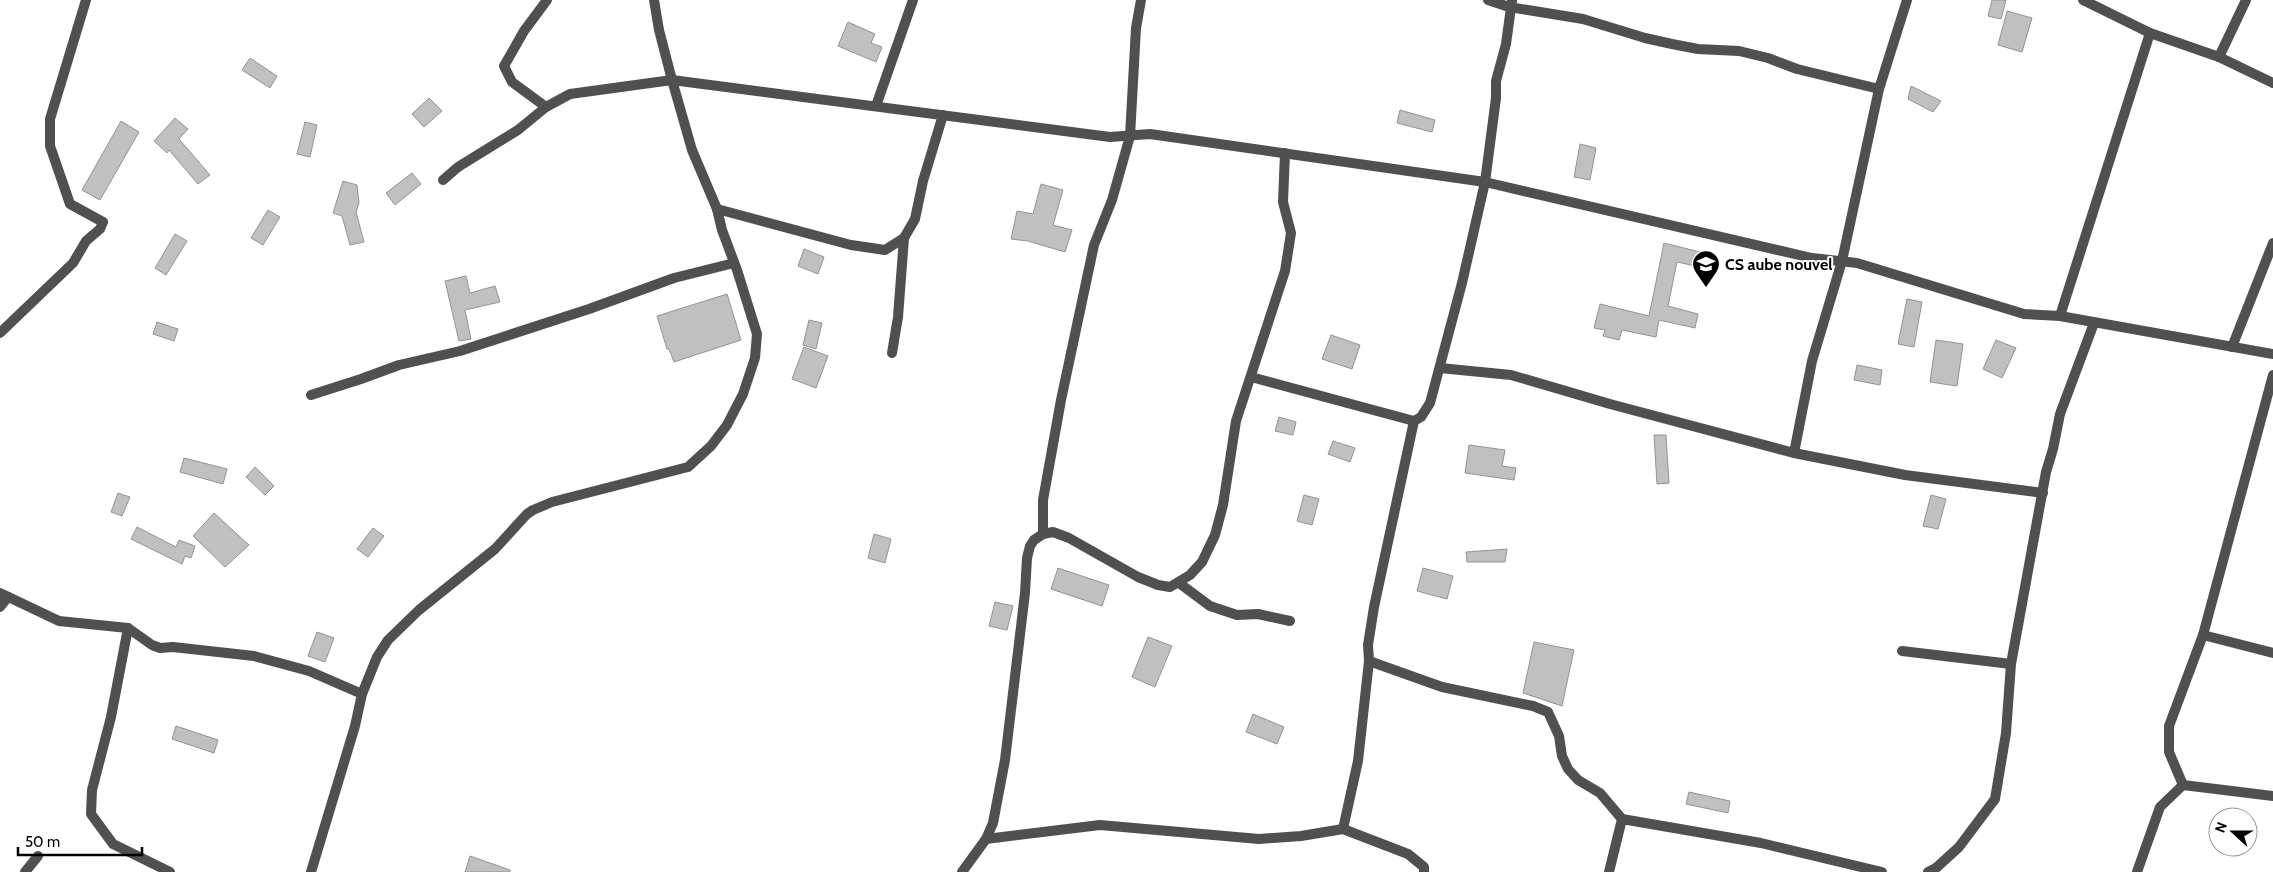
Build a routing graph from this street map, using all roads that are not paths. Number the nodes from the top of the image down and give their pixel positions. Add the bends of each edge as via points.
1 (86, 0) edge
2 (547, 0) edge
3 (654, 0) edge
4 (913, 0) edge
5 (1140, 0) edge
6 (1488, 0) edge
7 (1907, 0) edge
8 (2083, 0) edge
9 (2246, 0) edge
10 (1511, 3) edge
11 (2150, 33) junction
12 (2219, 57) junction
13 (672, 80) junction
14 (2273, 83) edge
15 (1879, 89) junction
16 (876, 106) junction
17 (546, 107) junction
18 (943, 115) junction
19 (1130, 136) junction
20 (1285, 153) junction
21 (443, 180) dead end
22 (1485, 182) junction
23 (717, 209) junction
24 (904, 238) junction
25 (2273, 243) edge
26 (1842, 261) junction
27 (734, 263) junction
28 (2060, 316) junction
29 (2094, 323) junction
30 (0, 333) edge
31 (2232, 347) junction
32 (892, 353) dead end
33 (2273, 354) edge
34 (1440, 368) junction
35 (2273, 375) edge
36 (1251, 377) junction
37 (311, 395) dead end
38 (1414, 421) junction
39 (1794, 453) junction
40 (2043, 493) junction
41 (1043, 534) junction
42 (1180, 583) junction
43 (4, 595) edge
44 (0, 607) edge
45 (1290, 621) dead end
46 (128, 628) junction
47 (2203, 635) junction
48 (1902, 651) dead end
49 (2273, 653) edge
50 (1369, 661) junction
51 (2011, 664) junction
52 (362, 694) junction
53 (2183, 785) junction
54 (2273, 796) edge
55 (1622, 819) junction
56 (1343, 829) junction
57 (986, 839) junction
58 (38, 856) dead end
59 (25, 872) edge
60 (170, 872) edge
61 (311, 872) edge
62 (962, 872) edge
63 (1424, 872) edge
64 (1610, 872) edge
65 (1882, 872) edge
66 (1928, 872) edge
67 (2137, 872) edge

1 - 30 street via 50,118 50,146 70,204 103,222 73,263
2 - 17 street via 504,66 512,82
3 - 13 street
4 - 16 street
5 - 19 street
6 - 10 street
7 - 15 street
8 - 11 street
9 - 12 street
10 - 15 street via 1681,46 1739,51
10 - 22 street via 1506,44 1496,81
11 - 12 street
11 - 28 street
12 - 14 street
13 - 16 street
13 - 17 street via 570,94
13 - 23 street via 692,150
15 - 26 street
16 - 18 street
17 - 21 street via 518,130
18 - 19 street
18 - 24 street via 915,219
19 - 20 street via 1150,134
19 - 41 street via 1112,200 1094,245 1048,466 1042,500
20 - 22 street
20 - 36 street via 1283,202 1291,233 1285,271
22 - 26 street via 1812,258
22 - 34 street
23 - 24 street via 871,249 885,250
23 - 27 street
24 - 32 street
25 - 31 street
26 - 28 street via 1900,275 2024,314
26 - 39 street via 1812,362
27 - 37 street via 674,278 460,351 399,365
27 - 52 street via 757,334 755,358 743,394 727,425 711,446 688,466 552,502 533,510 495,549 419,610 388,640 377,657
28 - 29 street
29 - 31 street
29 - 40 street via 2060,414
31 - 33 street
34 - 38 street via 1430,402 1421,417
34 - 39 street via 1511,375
35 - 47 street
36 - 38 street
36 - 42 street via 1236,421 1215,535 1202,562
38 - 50 street via 1374,607
39 - 40 street via 1905,476
40 - 51 street
41 - 42 street via 1053,532 1069,538 1158,585 1170,587
41 - 57 street via 1030,546 1027,558 1005,760 993,823
42 - 45 street via 1210,606 1237,616 1258,614
43 - 44 street
43 - 46 street via 59,621
46 - 52 street via 160,648 192,648 254,656 309,671
46 - 60 street via 111,717 92,790 91,814 113,844
47 - 49 street
47 - 53 street via 2169,726 2169,752
48 - 51 street
50 - 55 street via 1442,687 1548,712 1568,769 1578,780 1600,793
50 - 56 street via 1358,761
51 - 66 street via 2006,733 1996,800 1958,847
52 - 61 street
53 - 54 street
53 - 67 street via 2160,807
55 - 64 street
55 - 65 street via 1762,843
56 - 57 street via 1259,839 1100,825
56 - 63 street via 1408,854 1424,867
57 - 62 street
58 - 59 street

